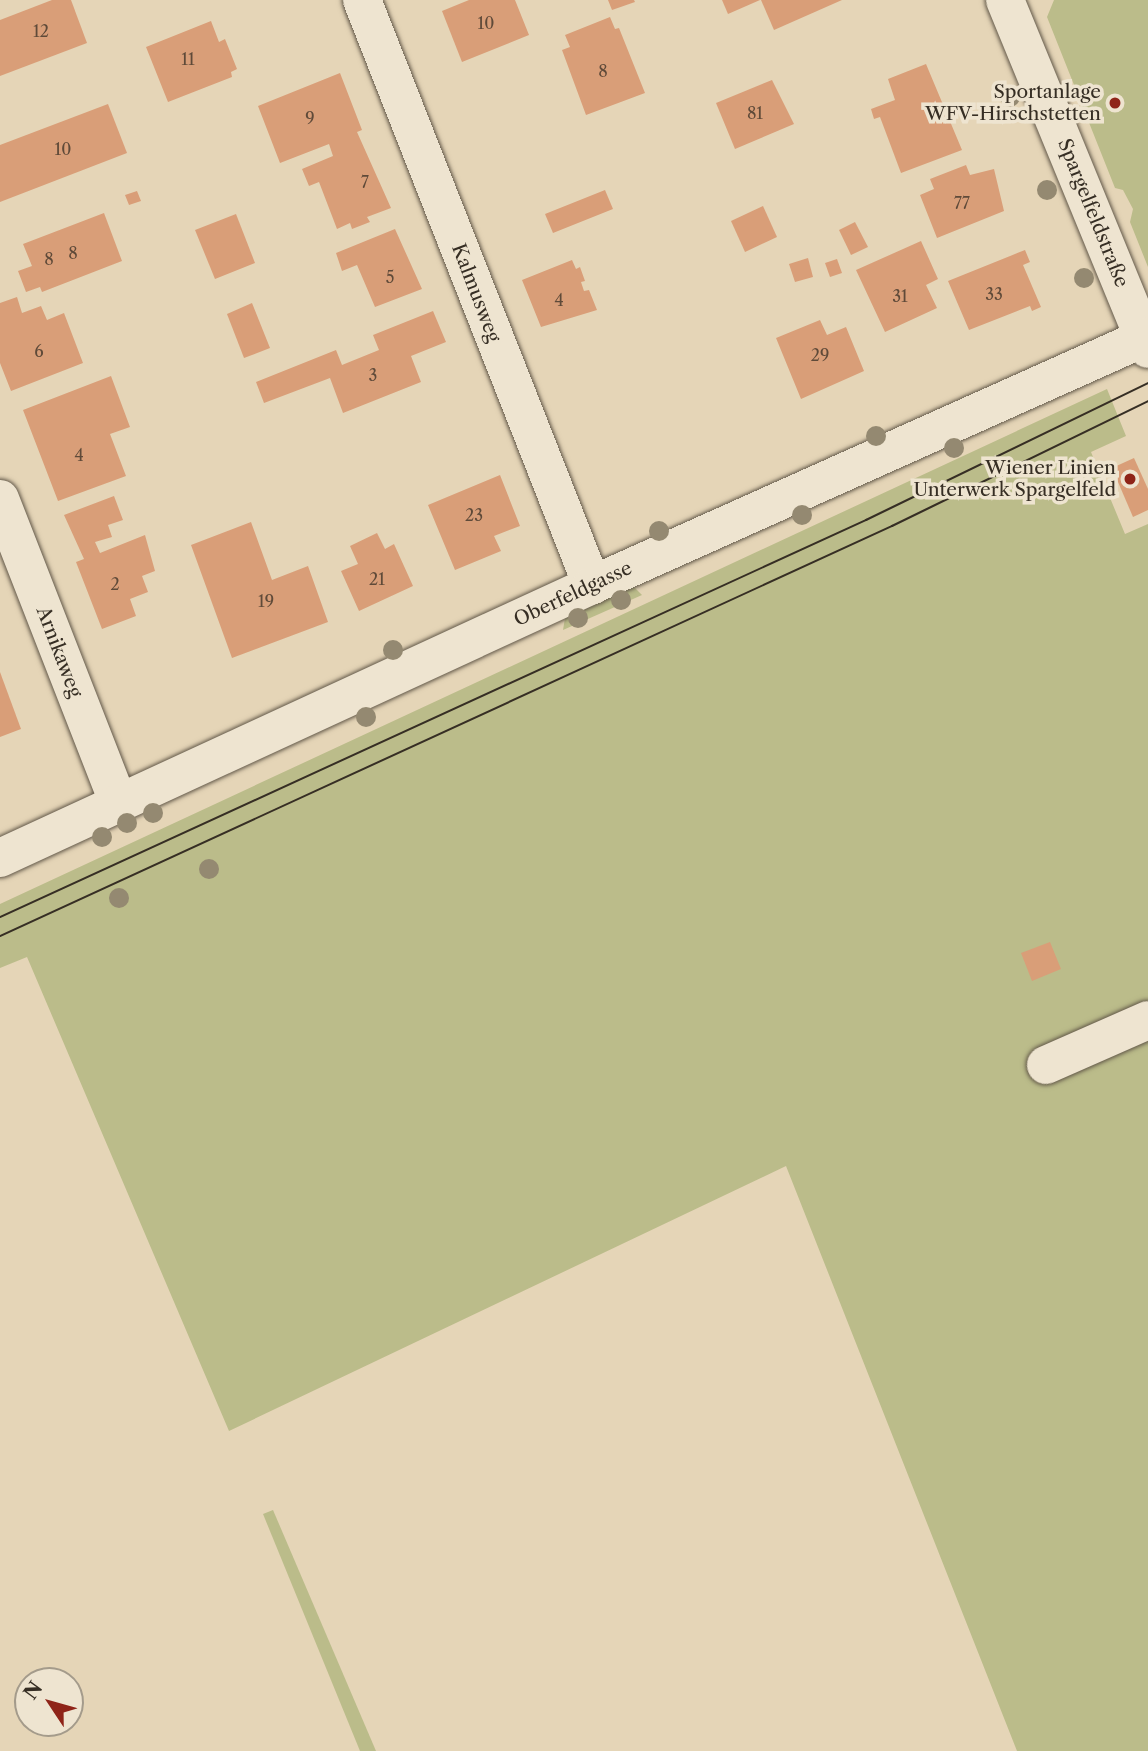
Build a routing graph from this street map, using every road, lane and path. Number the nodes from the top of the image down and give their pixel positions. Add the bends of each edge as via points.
1 (362, 0) edge
2 (1005, 0) edge
3 (1146, 341) edge
4 (0, 499) edge
5 (592, 585) junction
6 (118, 805) junction
7 (0, 858) edge
8 (1148, 1020) edge
9 (1046, 1065) dead end

1 - 5 street, Kalmusweg
2 - 3 street, Spargelfeldstraße
3 - 5 street, Oberfeldgasse
4 - 6 street, Arnikaweg
5 - 6 street, Oberfeldgasse
6 - 7 street, Oberfeldgasse
8 - 9 street

